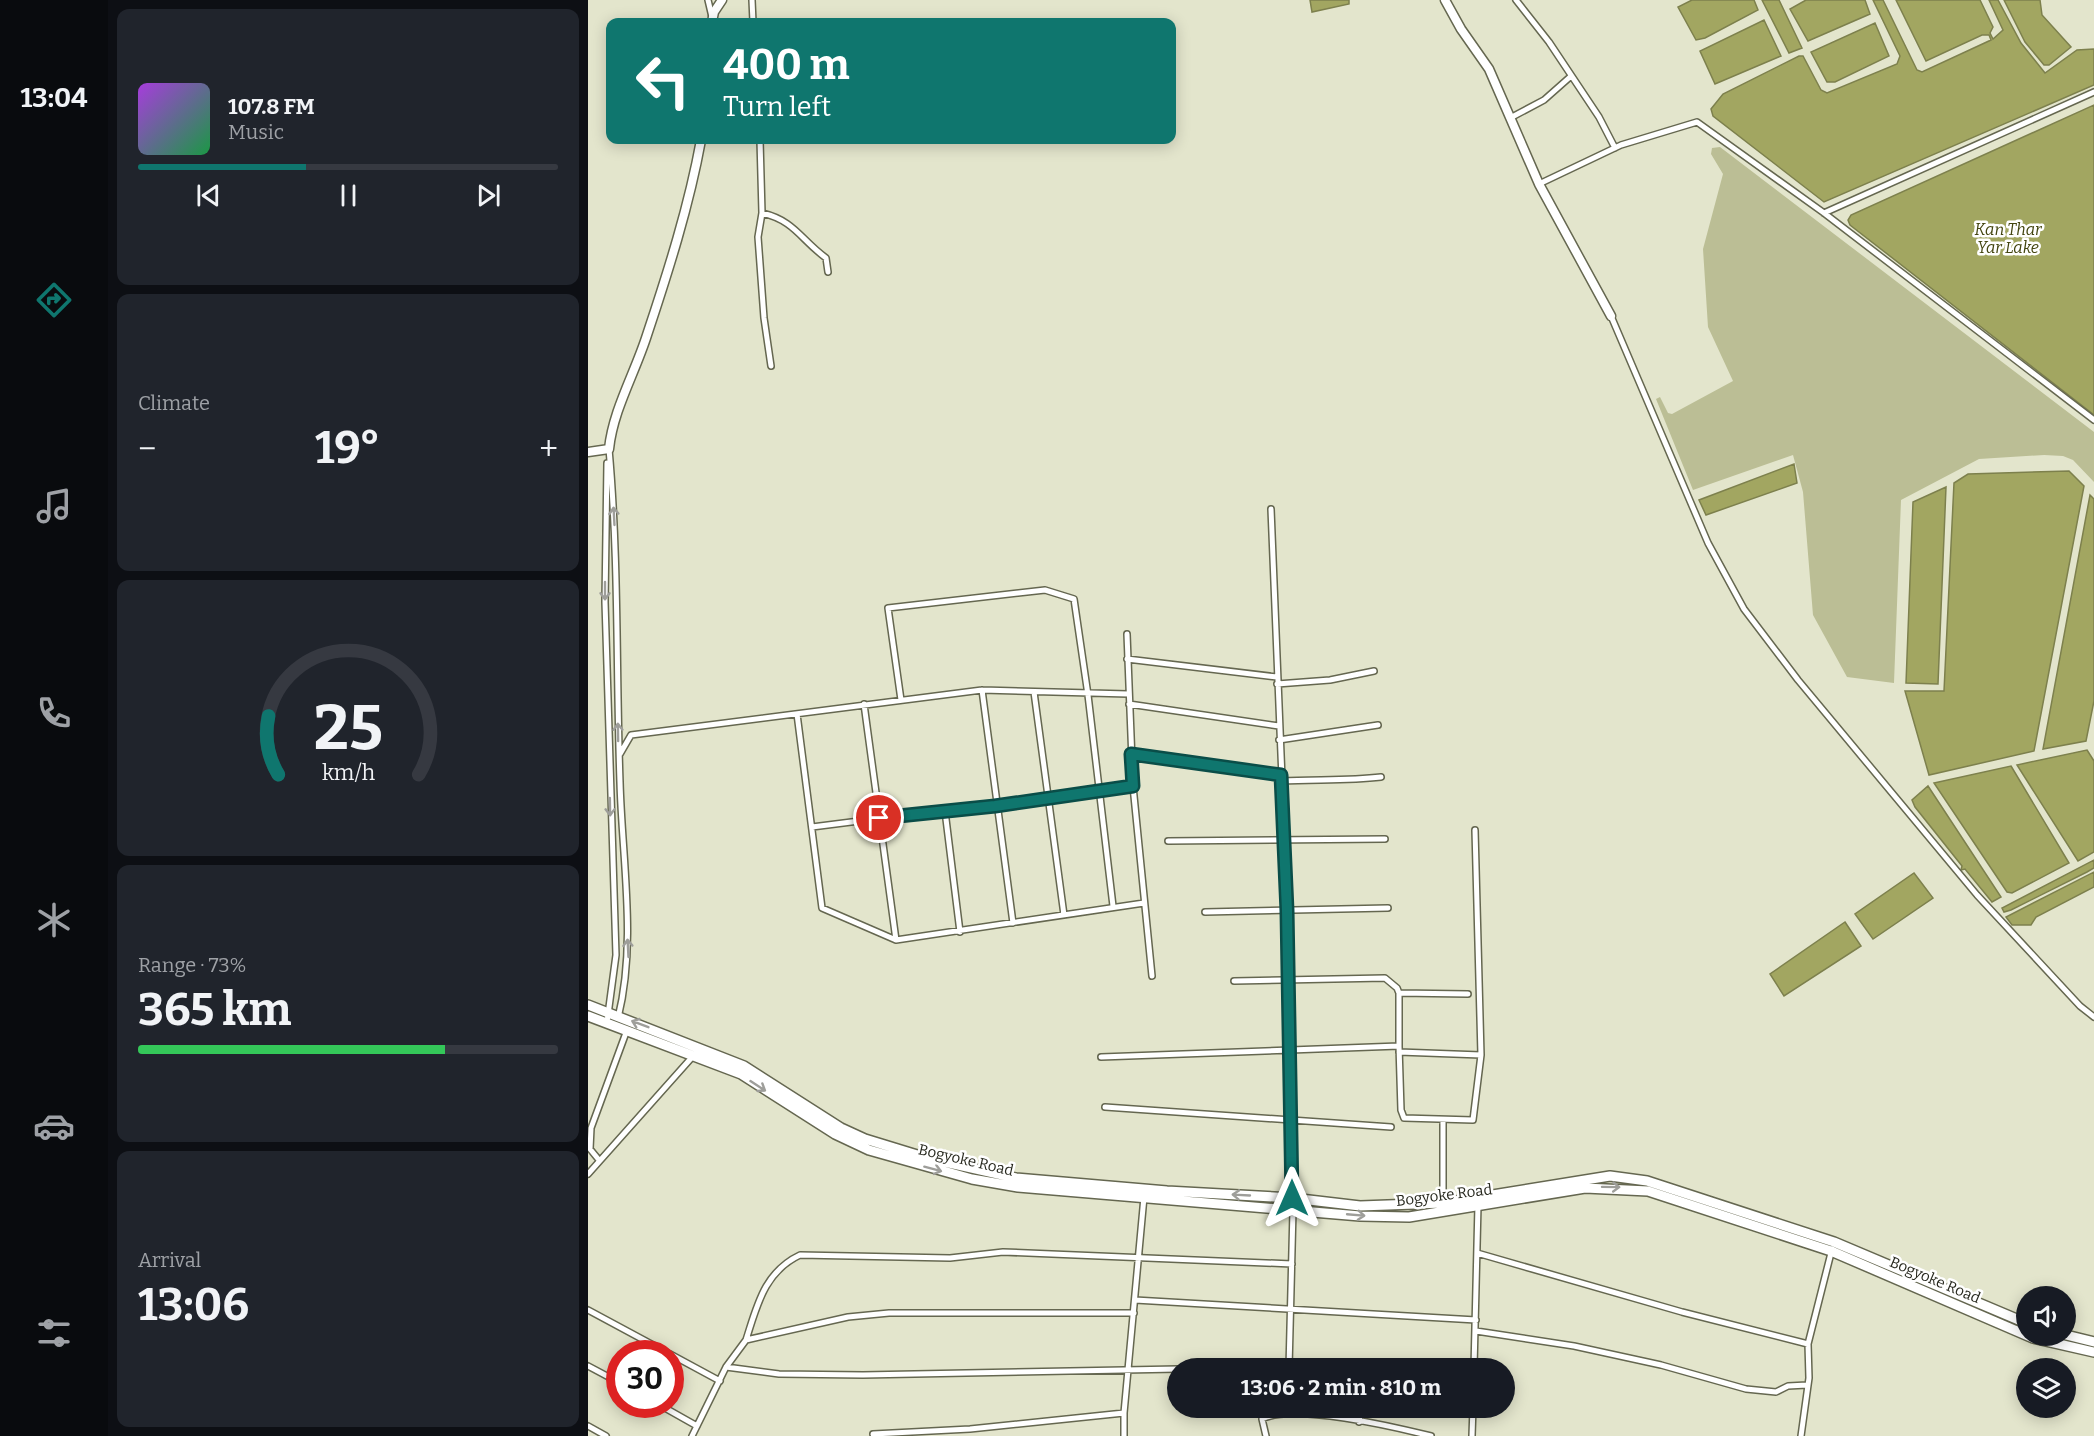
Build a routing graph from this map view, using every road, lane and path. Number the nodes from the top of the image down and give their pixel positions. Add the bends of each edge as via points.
1 (708, 0) edge
2 (722, 0) edge
3 (752, 0) edge
4 (1445, 0) edge
5 (1516, 0) edge
6 (712, 18) edge
7 (713, 18) edge
8 (753, 18) edge
9 (1570, 77) junction
10 (2094, 92) edge
11 (1512, 117) junction
12 (699, 144) edge
13 (760, 144) edge
14 (1615, 148) junction
15 (1539, 184) junction
16 (762, 213) junction
17 (1824, 213) junction
18 (828, 272) dead end
19 (1611, 316) joint
20 (771, 366) dead end
21 (2094, 420) edge
22 (609, 449) junction
23 (588, 452) edge
24 (1271, 509) dead end
25 (605, 536) junction
26 (615, 536) junction
27 (1127, 634) dead end
28 (1128, 659) junction
29 (1374, 671) dead end
30 (1277, 681) junction
31 (982, 690) junction
32 (1034, 692) junction
33 (1128, 694) junction
34 (1088, 695) junction
35 (901, 700) junction
36 (864, 704) junction
37 (1129, 704) junction
38 (797, 714) junction
39 (1378, 725) dead end
40 (1279, 726) junction
41 (1279, 740) junction
42 (1131, 754) junction
43 (619, 756) junction
44 (1382, 777) dead end
45 (1281, 778) junction
46 (1133, 786) junction
47 (1100, 790) junction
48 (1048, 797) junction
49 (995, 806) junction
50 (945, 811) junction
51 (879, 818) junction
52 (610, 827) junction
53 (621, 827) junction
54 (812, 827) junction
55 (1475, 830) dead end
56 (1385, 839) dead end
57 (1168, 841) dead end
58 (1284, 841) junction
59 (613, 885) junction
60 (624, 885) junction
61 (1144, 903) junction
62 (1113, 906) junction
63 (1388, 908) dead end
64 (1287, 911) junction
65 (1205, 912) dead end
66 (1064, 915) junction
67 (1012, 923) junction
68 (960, 932) junction
69 (896, 940) junction
70 (1152, 976) dead end
71 (1289, 979) junction
72 (1234, 981) dead end
73 (1399, 993) junction
74 (1468, 994) dead end
75 (588, 1005) edge
76 (588, 1016) edge
77 (2094, 1017) edge
78 (613, 1019) junction
79 (627, 1030) junction
80 (1291, 1049) junction
81 (1399, 1049) junction
82 (694, 1055) junction
83 (1481, 1055) junction
84 (1101, 1057) dead end
85 (1105, 1107) dead end
86 (1292, 1120) junction
87 (1443, 1120) junction
88 (1391, 1127) dead end
89 (599, 1160) junction
90 (588, 1174) edge
91 (1144, 1197) junction
92 (1478, 1202) junction
93 (1292, 1203) junction
94 (1443, 1203) junction
95 (1833, 1246) junction
96 (1477, 1253) junction
97 (1139, 1258) junction
98 (1292, 1264) junction
99 (1135, 1300) junction
100 (1292, 1309) junction
101 (588, 1310) edge
102 (1134, 1313) junction
103 (2016, 1319) edge
104 (1476, 1320) junction
105 (1476, 1331) junction
106 (2076, 1338) edge
107 (643, 1340) edge
108 (746, 1340) junction
109 (2094, 1342) edge
110 (1808, 1344) junction
111 (2094, 1352) edge
112 (1289, 1358) edge
113 (1475, 1358) edge
114 (684, 1362) edge
115 (588, 1366) edge
116 (726, 1367) junction
117 (1167, 1369) edge
118 (1128, 1371) junction
119 (606, 1376) edge
120 (720, 1381) junction
121 (1808, 1385) junction
122 (1124, 1413) junction
123 (684, 1418) edge
124 (1265, 1418) edge
125 (1335, 1418) edge
126 (1360, 1418) edge
127 (1473, 1418) edge
128 (1359, 1422) junction
129 (697, 1425) junction
130 (588, 1426) edge
131 (873, 1434) dead end
132 (606, 1436) edge
133 (692, 1436) edge
134 (1124, 1436) edge
135 (1266, 1436) edge
136 (1431, 1436) edge
137 (1472, 1436) edge
138 (1801, 1436) edge

1 - 6 street
2 - 7 street
3 - 8 street
4 - 11 street via 1489,69
5 - 9 street
9 - 11 street via 1544,100
9 - 14 street via 1599,117
10 - 17 street
11 - 15 street
12 - 22 street via 679,231 647,336 612,428
13 - 16 street
14 - 15 street
14 - 17 street via 1697,122
15 - 19 street
16 - 18 street via 781,218 796,230 826,258
16 - 20 street via 758,237
17 - 21 street
19 - 77 street via 1708,543 1744,609 1977,895
22 - 23 street
22 - 25 street
26 -> 22 street
24 - 30 street
25 - 26 street
25 -> 52 street
43 -> 26 street
27 - 28 street
28 - 30 street
28 - 33 street
29 - 30 street via 1330,680
30 - 40 street
31 - 32 street
31 - 35 street
31 - 49 street
32 - 34 street
32 - 48 street
33 - 34 street
33 - 37 street
34 - 35 street via 1074,599 1045,590 888,608
34 - 47 street
35 - 36 street
36 - 38 street
36 - 51 street
37 - 40 street
37 - 42 street
38 - 43 street via 631,735
38 - 54 street
39 - 41 street
40 - 41 street
41 - 45 street
42 - 45 street
42 - 46 street
43 - 53 street
44 - 45 street via 1338,782
45 - 58 street
46 - 47 street
46 - 61 street
47 - 48 street
47 - 62 street
48 - 49 street
48 - 66 street
49 - 50 street
49 - 67 street
50 - 51 street
50 - 68 street
51 - 54 street
51 - 69 street
52 - 53 street
52 - 59 street
53 - 60 street
54 - 69 street via 822,909
55 - 83 street
56 - 58 street
57 - 58 street
58 - 64 street
59 - 60 street
59 - 78 street
78 -> 60 street via 628,973
61 - 62 street
61 - 70 street
62 - 66 street
63 - 64 street
64 - 65 street
64 - 71 street
66 - 67 street
67 - 68 street
68 - 69 street
71 - 72 street
71 - 73 street via 1385,978
71 - 80 street
73 - 74 street
73 - 81 street
75 - 78 main road, Bogyoke Road
76 - 78 main road, Bogyoke Road
78 - 79 main road, Bogyoke Road
93 -> 78 main road, Bogyoke Road via 1016,1178 927,1158 841,1128 744,1066
79 - 82 main road, Bogyoke Road
79 - 89 street via 591,1128 590,1149
80 - 81 street
80 - 84 street
80 - 86 street
81 - 83 street
81 - 87 street via 1404,1118
82 - 89 street
82 -> 91 main road, Bogyoke Road via 741,1074 835,1134 869,1150 972,1179 1018,1187
83 - 87 street via 1475,1117 1467,1121
85 - 86 street
86 - 88 street
86 - 93 street
87 - 94 street
89 - 90 street
91 - 93 main road, Bogyoke Road
91 - 97 street
93 -> 92 main road, Bogyoke Road via 1360,1216 1408,1217
92 - 94 main road, Bogyoke Road
92 - 95 main road, Bogyoke Road via 1585,1188 1631,1188
92 - 96 street
93 - 94 main road, Bogyoke Road
93 - 98 street
95 - 103 main road, Bogyoke Road
95 - 110 street
95 - 111 main road, Bogyoke Road via 2033,1338
96 - 104 street
96 - 110 street
97 - 98 street
97 - 99 street
97 - 108 street via 1004,1252 950,1258 800,1255 768,1280
98 - 100 street
99 - 100 street
99 - 102 street
100 - 104 street
100 - 112 street
101 - 107 street
102 - 108 street via 889,1313 848,1317
102 - 118 street
104 - 105 street
105 - 113 street
105 - 121 street via 1585,1348 1746,1389 1776,1392 1788,1386
106 - 109 main road
108 - 116 street
110 - 121 street
114 - 120 street
115 - 119 street
116 - 118 street via 779,1374
116 - 120 street
117 - 118 street
118 - 122 street
120 - 129 street
121 - 138 street
122 - 131 street via 970,1429
122 - 134 street
123 - 129 street
124 - 135 street
125 - 128 street
126 - 128 street
127 - 137 street
128 - 136 street
129 - 133 street
130 - 132 street

